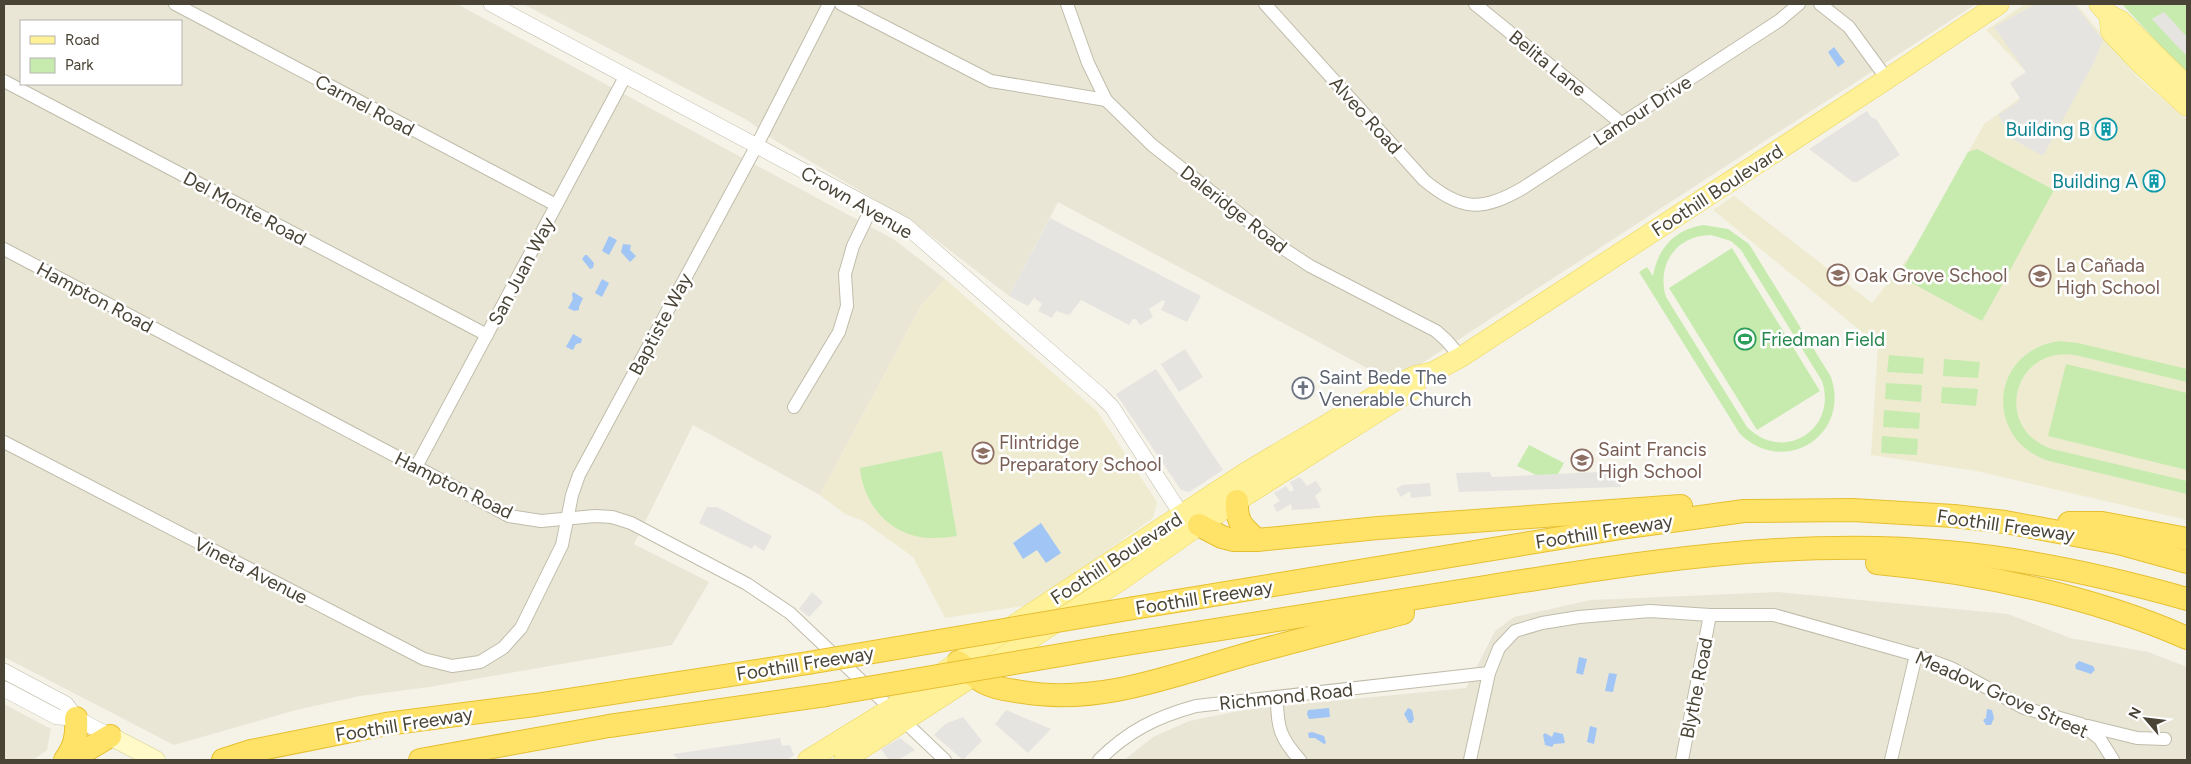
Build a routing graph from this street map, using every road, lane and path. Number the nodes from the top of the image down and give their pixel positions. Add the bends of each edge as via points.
1 (175, 4) edge
2 (491, 4) edge
3 (829, 4) edge
4 (841, 4) edge
5 (1067, 4) edge
6 (1265, 4) edge
7 (1475, 4) edge
8 (1799, 4) edge
9 (1820, 4) edge
10 (2000, 4) edge
11 (2104, 9) edge
12 (626, 75) junction
13 (1887, 79) junction
14 (4, 81) edge
15 (2187, 86) edge
16 (1106, 100) junction
17 (2187, 106) edge
18 (1621, 123) junction
19 (757, 145) junction
20 (556, 205) junction
21 (1479, 206) joint
22 (872, 207) junction
23 (4, 249) edge
24 (487, 335) junction
25 (1460, 357) junction
26 (1433, 372) junction
27 (794, 407) dead end
28 (4, 442) edge
29 (416, 467) junction
30 (1237, 501) junction
31 (1804, 510) junction
32 (569, 518) junction
33 (1192, 519) junction
34 (2005, 522) junction
35 (2187, 539) edge
36 (1257, 540) junction
37 (1759, 552) junction
38 (2187, 562) edge
39 (1533, 579) junction
40 (2187, 599) edge
41 (1710, 615) junction
42 (2187, 638) edge
43 (503, 648) joint
44 (1916, 655) junction
45 (966, 669) junction
46 (4, 671) edge
47 (1489, 673) junction
48 (4, 689) edge
49 (1278, 698) junction
50 (899, 714) junction
51 (76, 718) junction
52 (2081, 724) junction
53 (110, 736) junction
54 (2165, 739) dead end
55 (152, 758) edge
56 (65, 760) edge
57 (70, 760) edge
58 (223, 760) edge
59 (420, 760) edge
60 (808, 760) edge
61 (844, 760) edge
62 (946, 760) edge
63 (1099, 760) edge
64 (1300, 760) edge
65 (1470, 760) edge
66 (1682, 760) edge
67 (1891, 760) edge
68 (2113, 760) edge

1 - 20 street, Carmel Road
2 - 12 street, Crown Avenue
3 - 19 street, Baptiste Way
4 - 16 street via 991,81
5 - 16 street, Daleridge Road via 1088,63
6 - 21 street, Alveo Road via 1424,180 1452,200
7 - 18 street, Belita Lane
8 - 18 street, Lamour Drive via 1780,20
9 - 13 street via 1849,27
10 - 13 main road, Foothill Boulevard
11 - 15 main road via 2121,21
11 - 17 main road via 2112,32
12 - 19 street, Crown Avenue
12 - 20 street, San Juan Way
13 - 25 main road, Foothill Boulevard
14 - 24 street, Del Monte Road
16 - 25 street, Daleridge Road via 1152,145 1284,249 1436,331
18 - 21 street, Lamour Drive via 1523,188 1493,204
19 - 22 street, Crown Avenue
19 - 32 street, Baptiste Way via 579,475
20 - 24 street, San Juan Way
22 - 27 street via 853,246 845,274 847,306 839,332
22 - 33 street, Crown Avenue via 905,225 1100,395 1112,407 1176,506
23 - 29 street, Hampton Road
24 - 29 street, San Juan Way
25 - 26 main road, Foothill Boulevard
26 - 30 main road, Foothill Boulevard via 1390,405
26 - 33 main road, Foothill Boulevard via 1415,376 1382,392 1245,474
28 - 43 street, Vineta Avenue via 424,659 452,666 480,662
29 - 32 street, Hampton Road via 509,516 541,521
30 - 33 main road, Foothill Boulevard
30 - 36 highway via 1236,514 1240,524
31 - 34 highway, Foothill Freeway via 1904,512
31 - 36 highway via 1679,506
31 - 58 highway, Foothill Freeway, bridge via 1695,517 808,663 535,705 386,724 251,751
32 - 43 street, Baptiste Way via 562,545 521,628
32 - 50 street, Hampton Road via 612,517 630,523 747,584 790,613
33 - 36 highway via 1222,537
33 - 45 main road, Foothill Boulevard
34 - 35 highway via 2102,523
34 - 38 highway, Foothill Freeway via 2118,543
37 - 39 highway, Foothill Freeway
37 - 40 highway, Foothill Freeway via 1844,548 2001,558 2134,584
37 - 42 highway via 1908,566 2015,584 2107,609
39 - 45 highway via 1109,693 1078,696 1028,693 986,683
39 - 59 highway, Foothill Freeway, bridge via 826,695 609,726
41 - 44 street, Meadow Grove Street via 1774,615
41 - 47 street, Meadow Grove Street via 1650,611 1579,617 1526,627 1515,631 1499,648
41 - 66 street, Blythe Road
44 - 52 street, Meadow Grove Street via 1951,668 2024,708
44 - 67 street
45 - 50 main road, Foothill Boulevard
46 - 51 street via 66,704
47 - 49 street, Richmond Road
47 - 65 street, Meadow Grove Street
48 - 51 street via 57,717
49 - 63 street, Richmond Road via 1225,701 1170,713 1128,734
49 - 64 street via 1280,732 1286,745
50 - 60 main road, Foothill Boulevard
50 - 61 main road, Foothill Boulevard
50 - 62 street, Hampton Road
51 - 53 street
51 - 56 highway via 74,748
52 - 54 street via 2137,738
52 - 68 street, Meadow Grove Street via 2100,739
53 - 55 main road
53 - 57 highway

